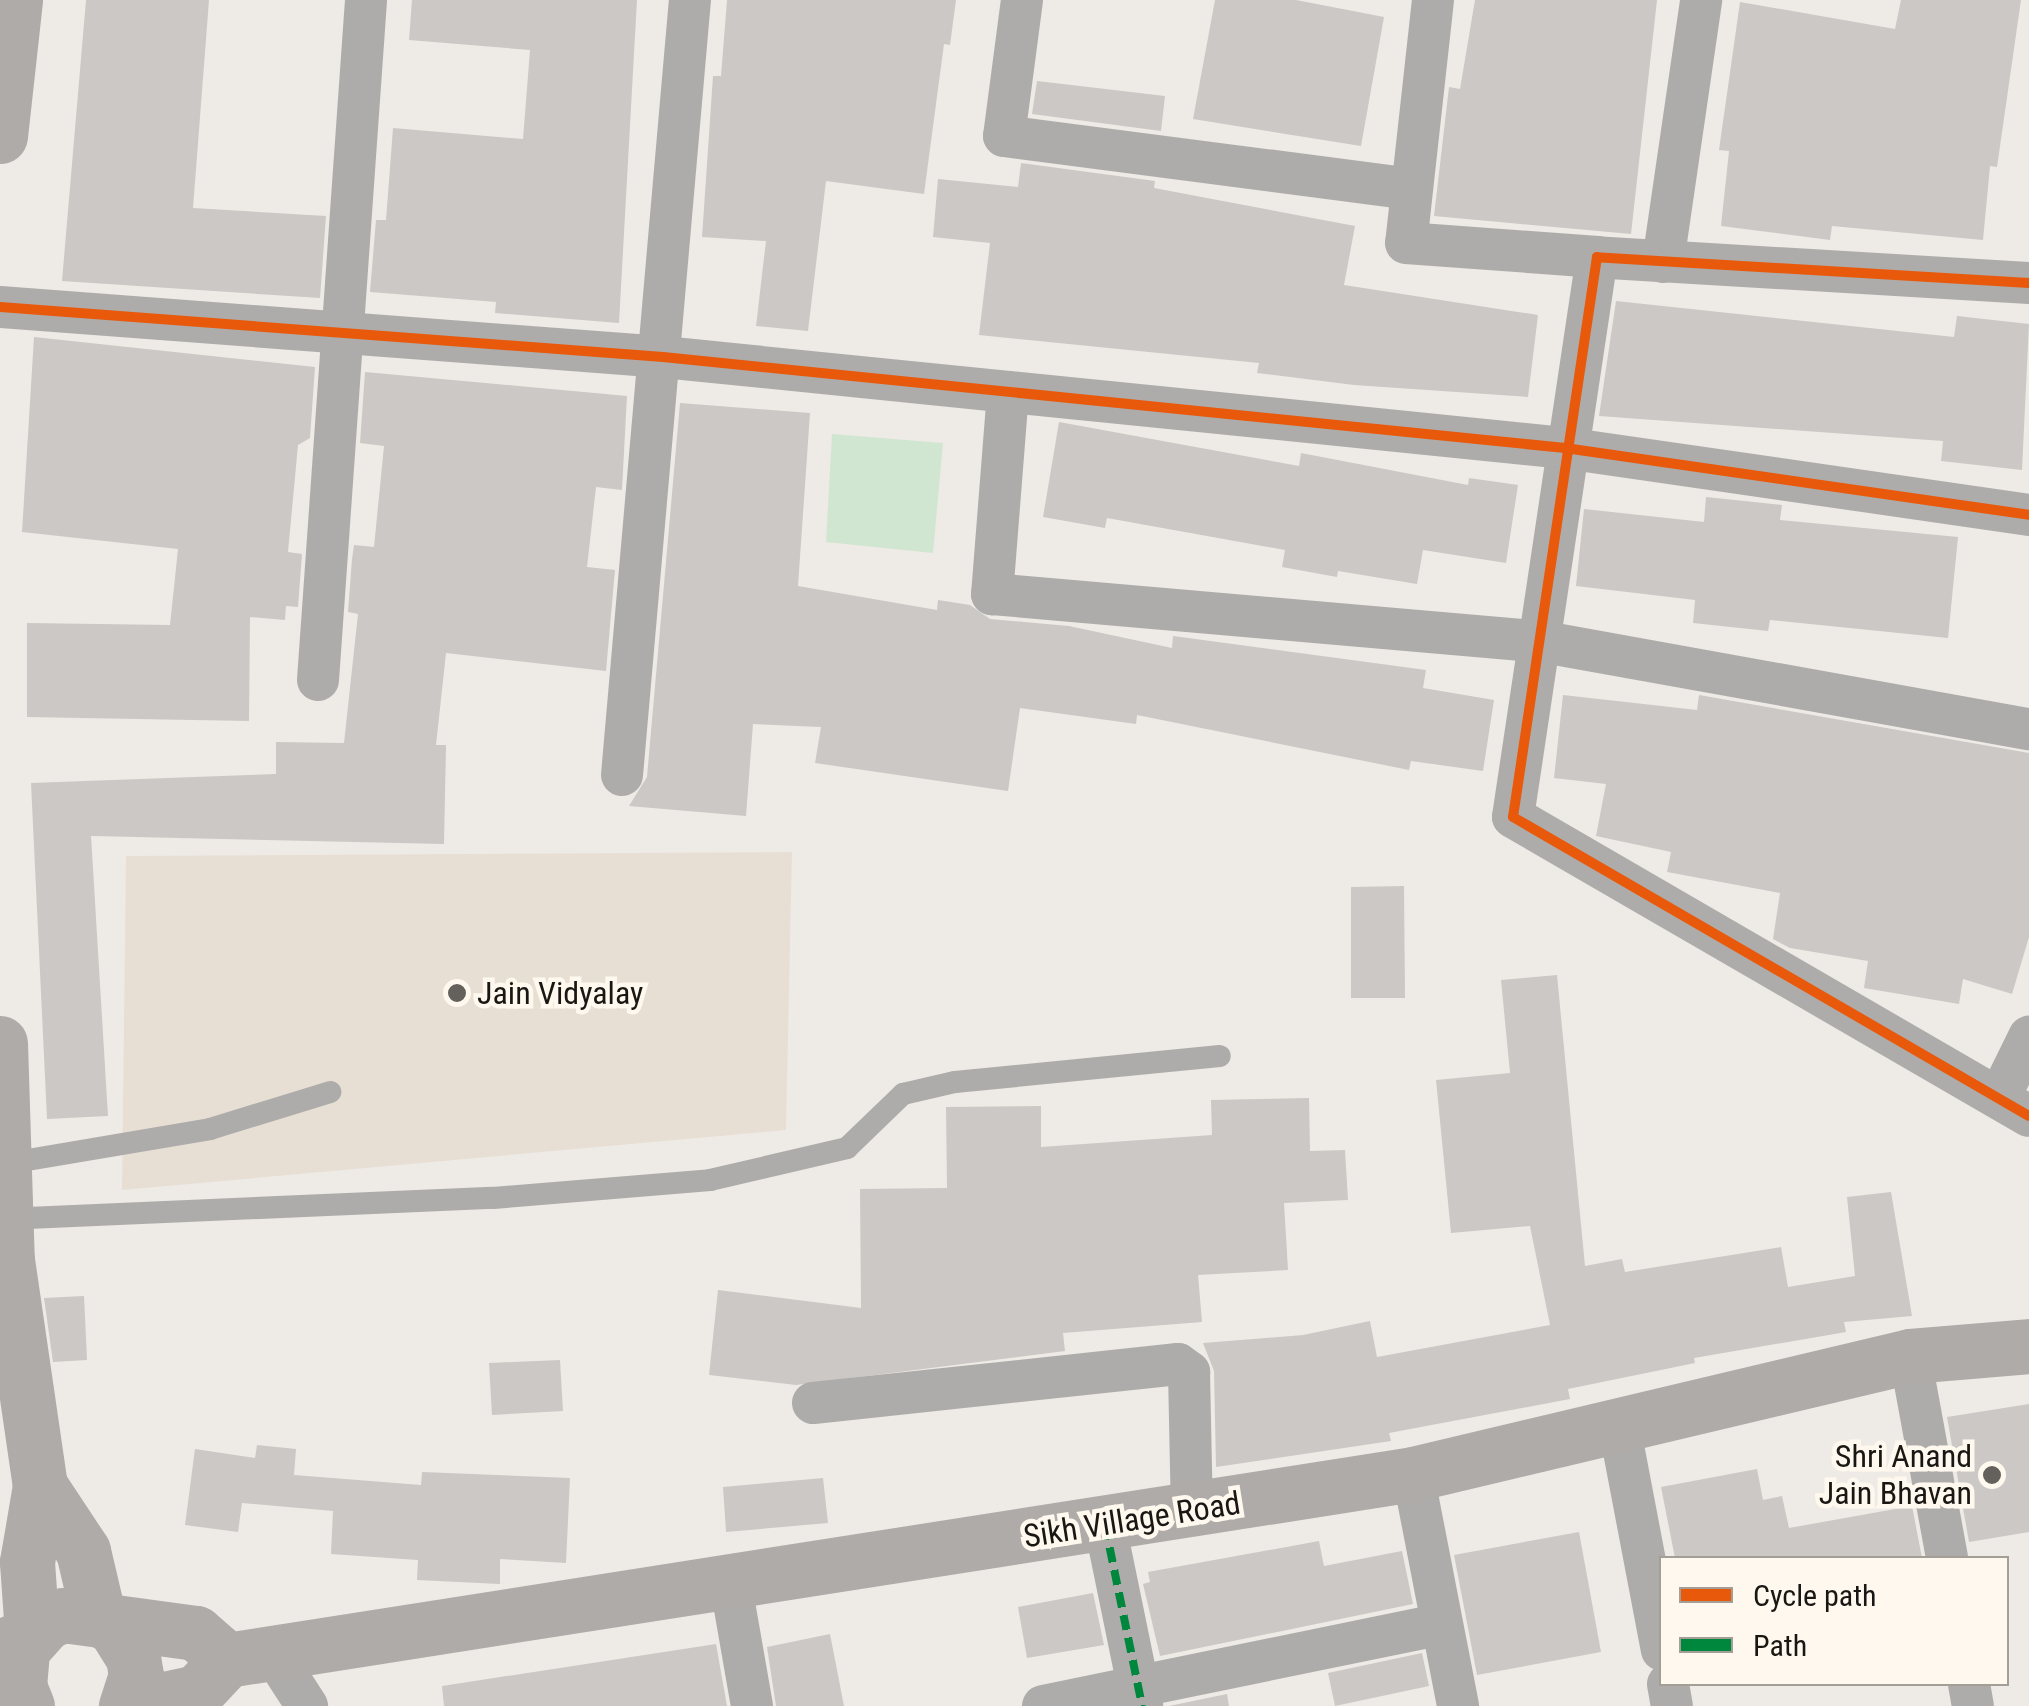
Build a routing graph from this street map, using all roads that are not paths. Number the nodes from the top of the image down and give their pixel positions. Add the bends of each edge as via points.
1 (15, 0) edge
2 (366, 0) edge
3 (690, 0) edge
4 (1022, 0) edge
5 (1433, 0) edge
6 (1701, 0) edge
7 (0, 136) edge
8 (1410, 188) junction
9 (1597, 257) junction
10 (1663, 262) junction
11 (2029, 281) edge
12 (0, 307) edge
13 (345, 329) junction
14 (663, 358) junction
15 (1008, 392) junction
16 (1565, 448) junction
17 (2029, 515) edge
18 (1544, 642) junction
19 (318, 680) dead end
20 (2029, 730) edge
21 (622, 775) dead end
22 (2029, 1037) edge
23 (0, 1043) edge
24 (1220, 1056) dead end
25 (330, 1092) dead end
26 (2015, 1105) edge
27 (4, 1164) junction
28 (4, 1246) edge
29 (2029, 1346) edge
30 (1910, 1356) junction
31 (812, 1403) dead end
32 (1619, 1425) junction
33 (1413, 1474) junction
34 (40, 1486) junction
35 (1192, 1512) junction
36 (1105, 1525) junction
37 (1946, 1556) edge
38 (730, 1580) junction
39 (99, 1618) junction
40 (1441, 1624) junction
41 (1659, 1634) edge
42 (16, 1640) edge
43 (251, 1657) junction
44 (1140, 1696) edge
45 (27, 1706) edge
46 (129, 1706) edge
47 (307, 1706) edge
48 (752, 1706) edge
49 (1043, 1706) edge
50 (1458, 1706) edge

1 - 7 main road
2 - 13 street
3 - 14 street
4 - 8 street via 1004,136
5 - 8 street
6 - 10 street
8 - 9 street via 1406,242
9 - 10 street
9 - 16 street
10 - 11 street
12 - 13 street
13 - 14 street
13 - 19 street
14 - 15 street
14 - 21 street
15 - 16 street
15 - 18 street via 992,594
16 - 17 street
16 - 18 street
18 - 20 street
18 - 26 street via 1513,817
22 - 26 street
23 - 27 main road
24 - 28 lane via 954,1082 904,1094 847,1148 710,1180
25 - 27 lane via 210,1129
27 - 28 main road
28 - 34 main road
29 - 30 main road, Sikh Village Road
30 - 32 main road, Sikh Village Road
30 - 37 street
31 - 35 street via 1178,1364 1189,1372
32 - 33 main road, Sikh Village Road
32 - 41 street
33 - 35 main road, Sikh Village Road
33 - 40 street
34 - 39 main road via 82,1552
34 - 42 main road
35 - 36 main road, Sikh Village Road
36 - 38 main road, Sikh Village Road
36 - 44 street
38 - 43 main road, Sikh Village Road
38 - 48 street
39 - 42 main road via 63,1615
39 - 43 main road via 196,1633
39 - 46 main road via 133,1657
40 - 44 street
40 - 50 street
42 - 45 main road
43 - 46 main road via 197,1692
43 - 47 street
44 - 49 street

